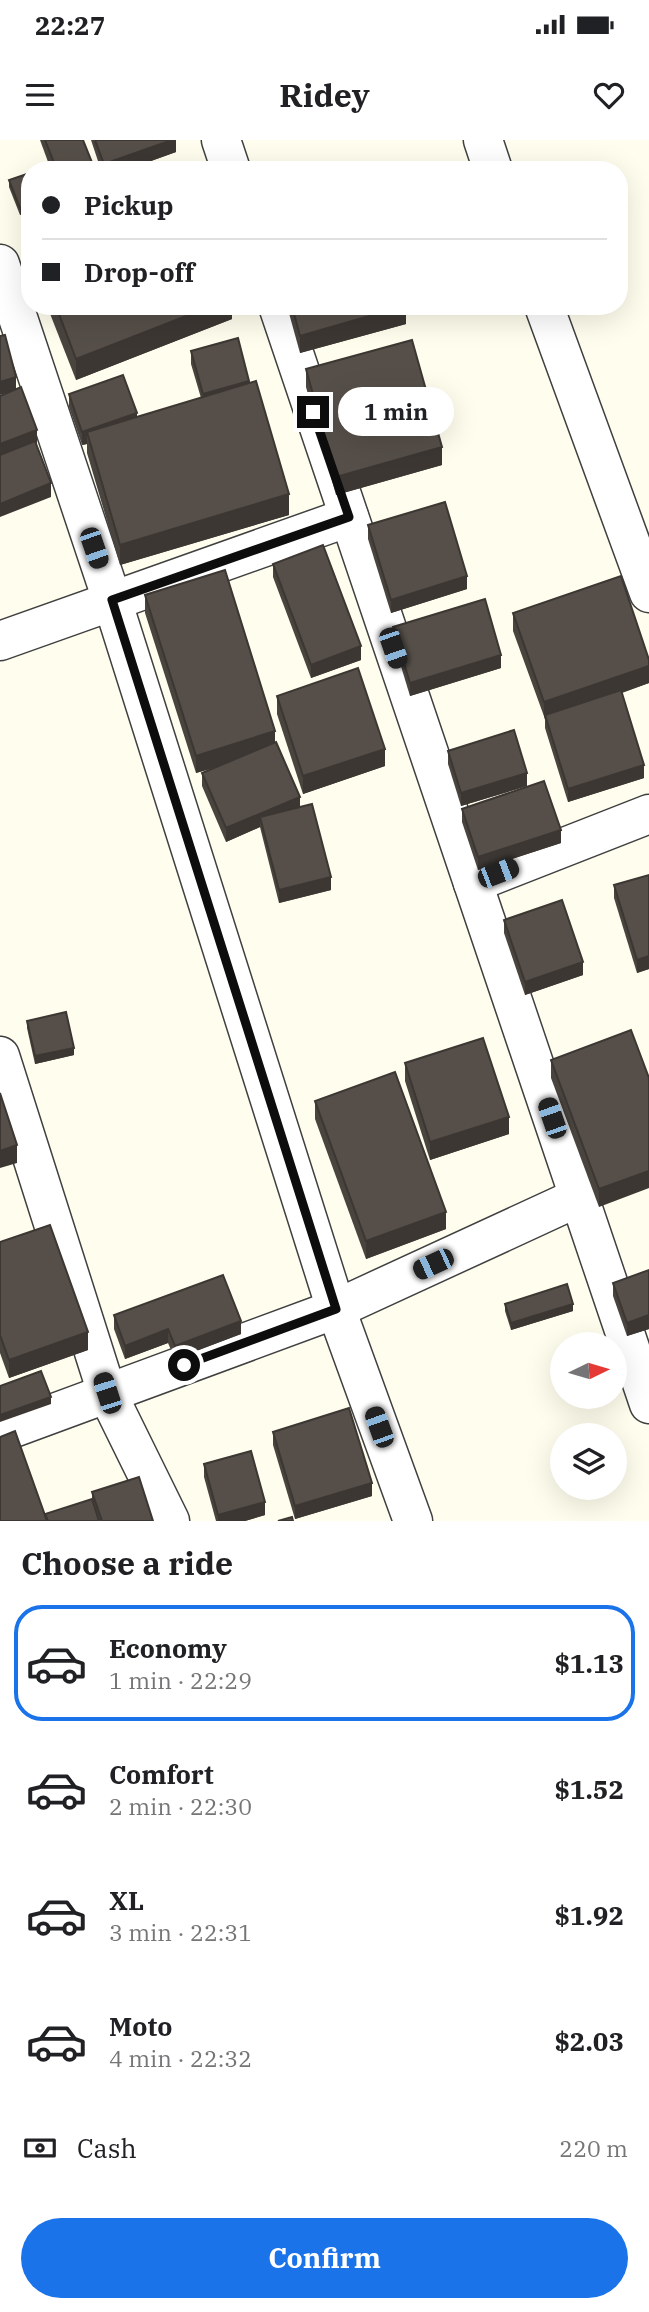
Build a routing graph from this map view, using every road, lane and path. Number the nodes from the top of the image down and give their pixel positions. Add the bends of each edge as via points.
1 (221, 140) edge
2 (482, 140) edge
3 (228, 161) edge
4 (490, 161) edge
5 (0, 264) edge
6 (281, 315) edge
7 (547, 315) edge
8 (349, 517) junction
9 (649, 593) edge
10 (112, 600) junction
11 (0, 641) edge
12 (649, 814) edge
13 (473, 883) junction
14 (0, 1056) edge
15 (579, 1197) junction
16 (336, 1309) junction
17 (107, 1393) junction
18 (649, 1404) edge
19 (0, 1433) edge
20 (170, 1521) edge
21 (413, 1521) edge

1 - 3 street
2 - 4 street
5 - 10 street
6 - 8 street
7 - 9 street
8 - 10 street
8 - 13 street
10 - 11 street
10 - 16 street
12 - 13 street
13 - 15 street
14 - 17 street
15 - 16 street
15 - 18 street
16 - 17 street
16 - 21 street
17 - 19 street
17 - 20 street

